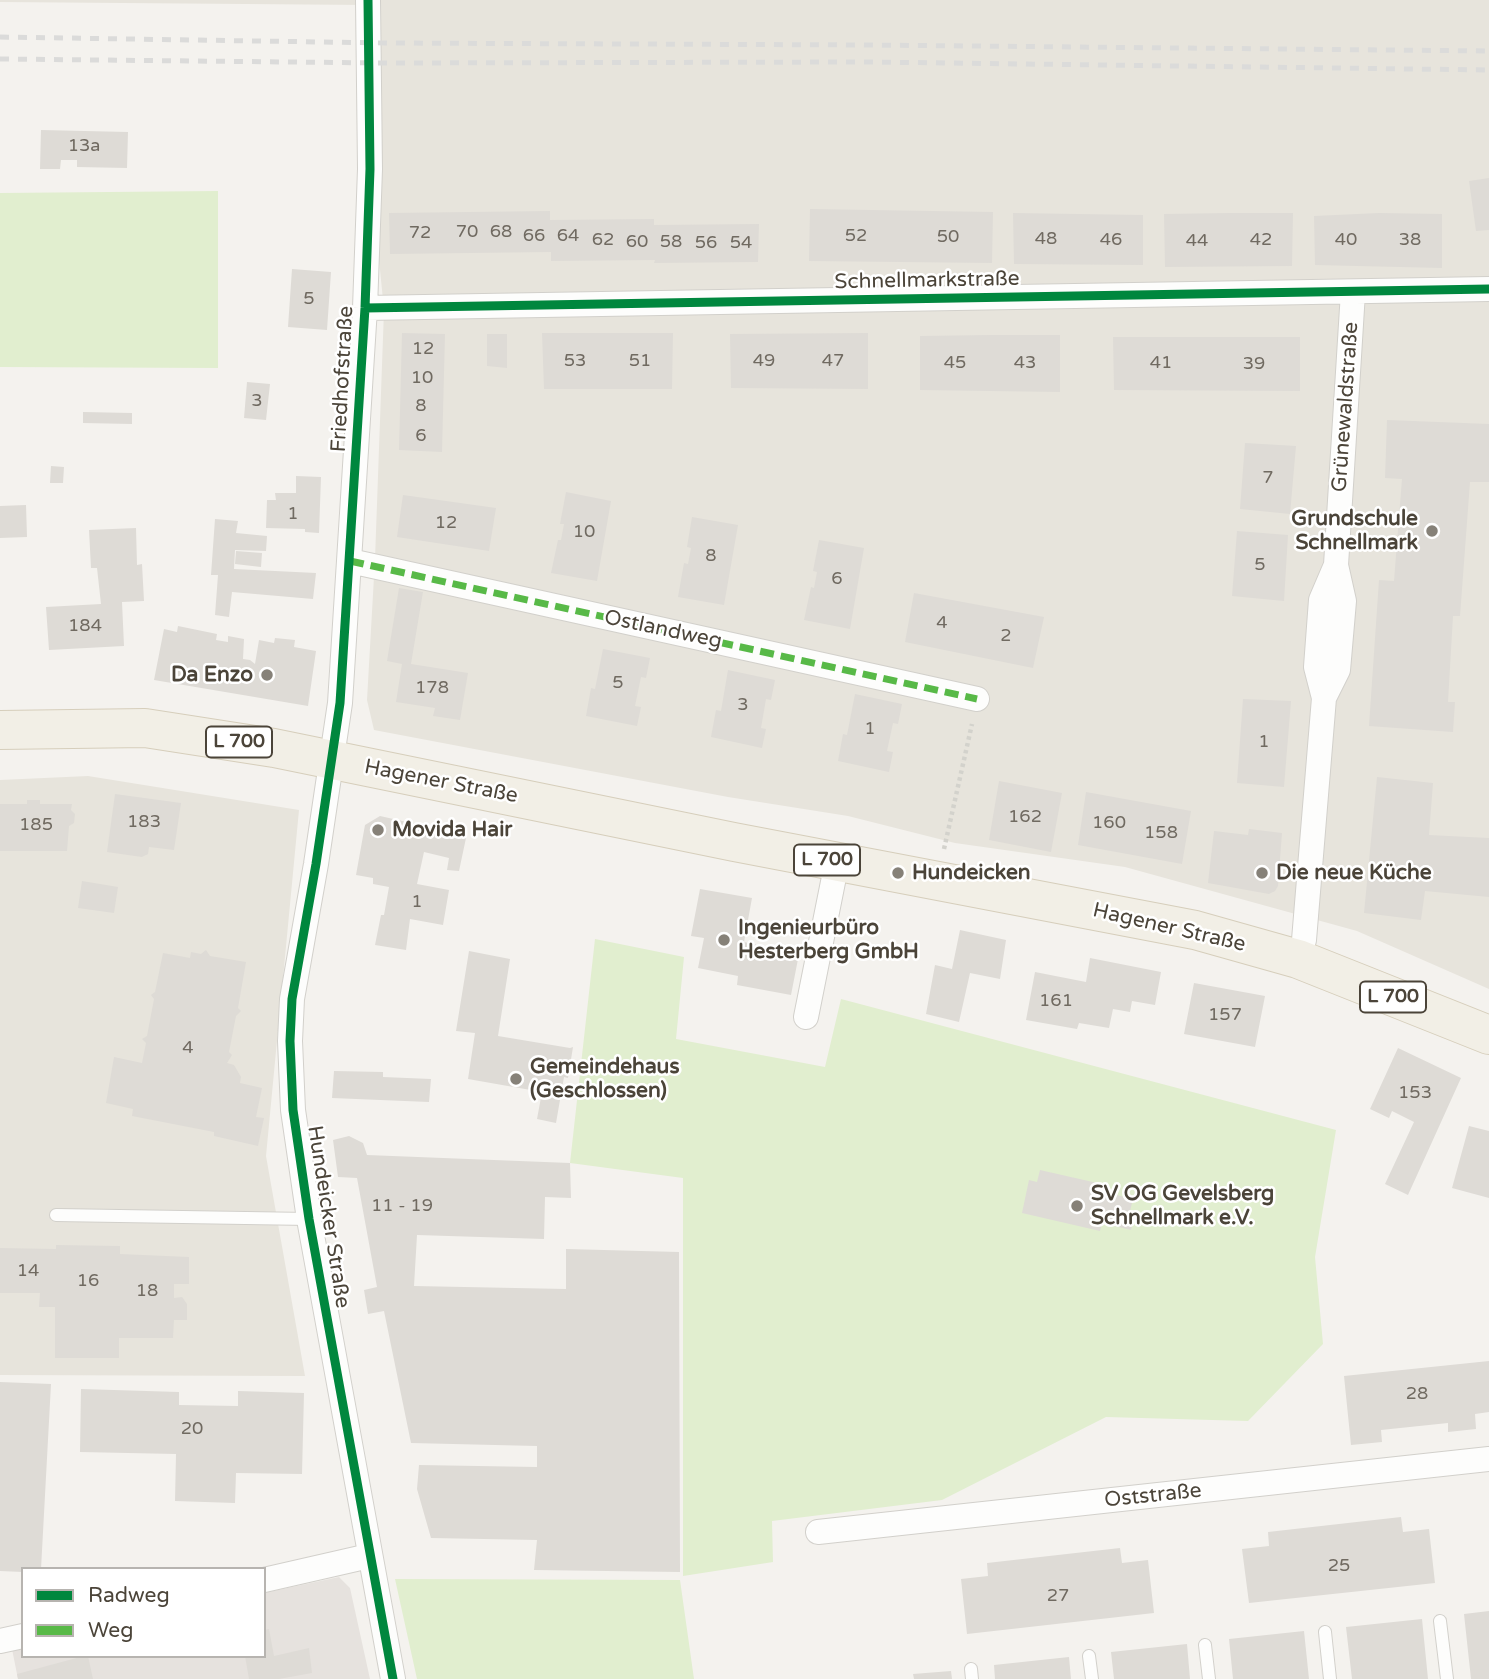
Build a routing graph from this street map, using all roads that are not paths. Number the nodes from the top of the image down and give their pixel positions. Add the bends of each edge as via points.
1 (368, 0) edge
2 (1489, 289) edge
3 (1353, 292) junction
4 (365, 308) junction
5 (350, 561) junction
6 (977, 699) road end
7 (0, 730) edge
8 (332, 759) junction
9 (837, 862) junction
10 (1298, 959) junction
11 (806, 1017) dead end
12 (1489, 1035) edge
13 (55, 1215) dead end
14 (309, 1219) junction
15 (1489, 1460) edge
16 (818, 1532) dead end
17 (369, 1556) junction
18 (266, 1580) edge
19 (1440, 1621) dead end
20 (1325, 1632) dead end
21 (21, 1636) edge
22 (0, 1641) edge
23 (1205, 1645) dead end
24 (1089, 1656) dead end
25 (393, 1679) edge
26 (1092, 1679) edge
27 (1209, 1679) edge
28 (1330, 1679) edge
29 (1447, 1679) edge

1 - 4 street, Friedhofstraße via 370,169
2 - 3 street, Schnellmarkstraße
3 - 4 street, Schnellmarkstraße
3 - 10 street, Grünewaldstraße via 1336,565 1344,601 1338,670 1324,698 1304,940
4 - 5 street, Friedhofstraße
5 - 6 street, Ostlandweg
5 - 8 street, Friedhofstraße via 341,703
7 - 8 main road, Hagener Straße / L 700 via 145,728
8 - 9 main road, Hagener Straße / L 700
8 - 14 street, Hundeicker Straße via 290,1027 293,1110
9 - 10 main road, Hagener Straße / L 700 via 1195,930
9 - 11 street
10 - 12 main road, Hagener Straße / L 700
13 - 14 lane
14 - 17 street, Hundeicker Straße
15 - 16 street, Oststraße
17 - 18 street
17 - 25 street, Hundeicker Straße
19 - 29 lane
20 - 28 lane
21 - 22 street
23 - 27 lane
24 - 26 lane

